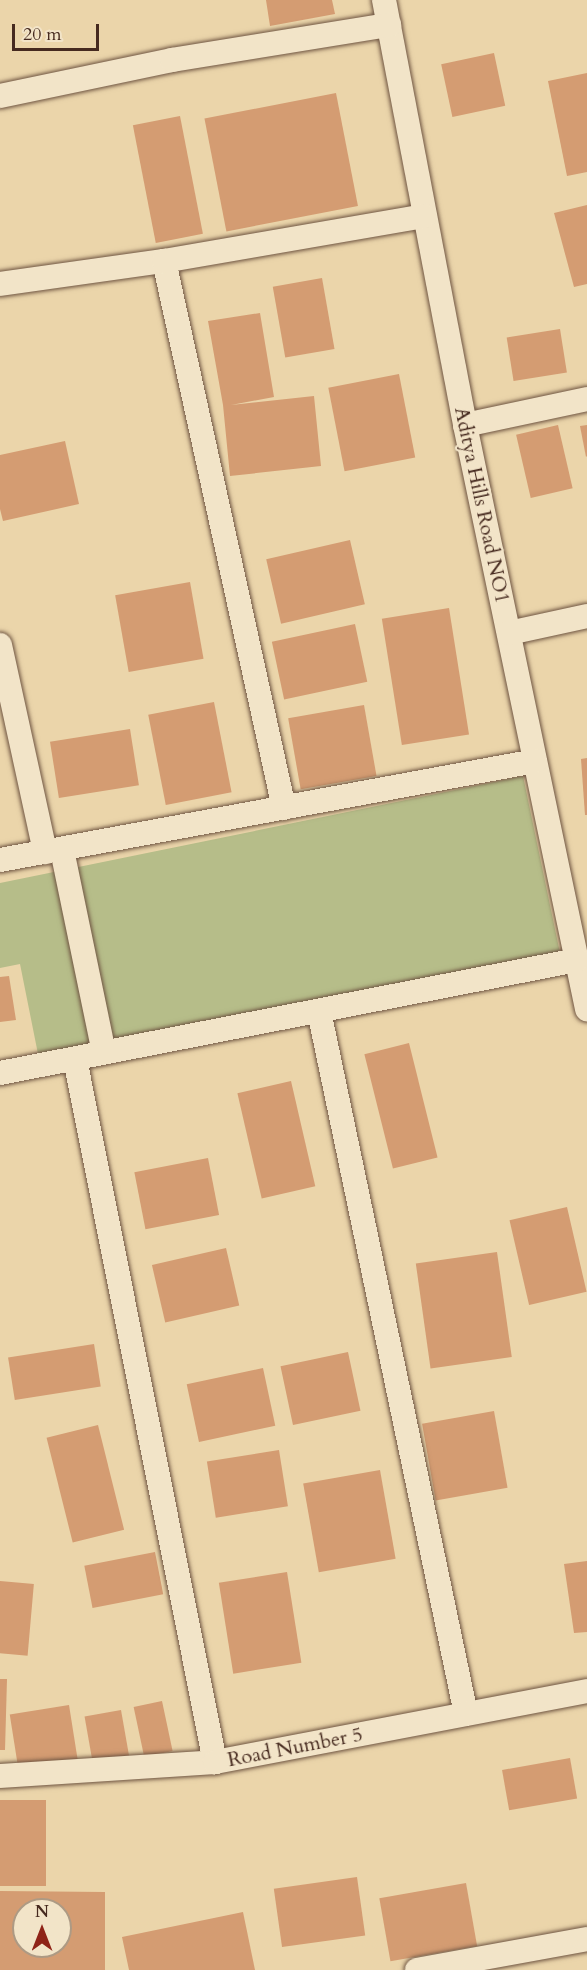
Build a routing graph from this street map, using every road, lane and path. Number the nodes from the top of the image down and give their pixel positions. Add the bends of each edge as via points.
1 (384, 0) edge
2 (388, 25) junction
3 (0, 96) edge
4 (424, 216) junction
5 (164, 261) junction
6 (0, 284) edge
7 (587, 399) edge
8 (465, 424) junction
9 (587, 616) edge
10 (509, 633) junction
11 (0, 645) edge
12 (535, 761) junction
13 (284, 808) junction
14 (54, 851) junction
15 (0, 860) edge
16 (577, 960) junction
17 (587, 1009) edge
18 (319, 1011) junction
19 (104, 1052) junction
20 (75, 1059) junction
21 (0, 1074) edge
22 (587, 1691) edge
23 (466, 1714) junction
24 (215, 1762) junction
25 (0, 1776) edge
26 (587, 1939) edge
27 (502, 1963) edge
28 (417, 1970) edge

1 - 2 street, Aditya Hills Road NO1
2 - 3 street via 172,60
2 - 4 street, Aditya Hills Road NO1
4 - 5 street
4 - 8 street, Aditya Hills Road NO1
5 - 6 street
5 - 13 street
7 - 8 street
8 - 10 street, Aditya Hills Road NO1
9 - 10 street
10 - 12 street, Aditya Hills Road NO1
11 - 14 street
12 - 13 street
12 - 16 street, Aditya Hills Road NO1
13 - 14 street
14 - 15 street
14 - 19 street
16 - 17 street, Aditya Hills Road NO1
16 - 18 street
18 - 19 street
18 - 23 street
19 - 20 street
20 - 21 street
20 - 24 street
22 - 23 street, Road Number 5
23 - 24 street, Road Number 5
24 - 25 street, Road Number 5
26 - 27 street
27 - 28 street

